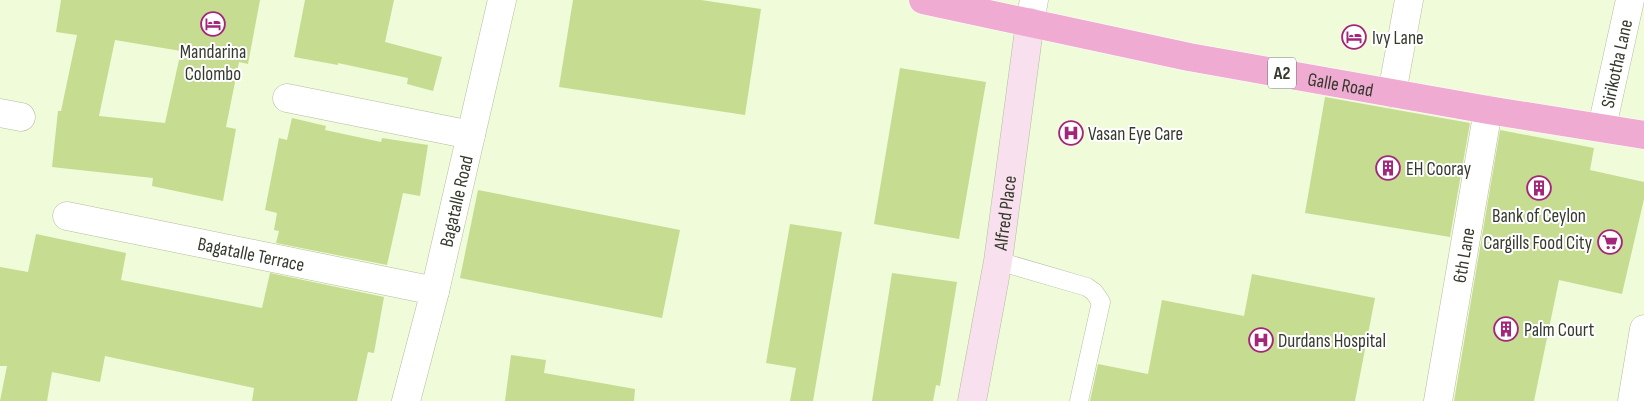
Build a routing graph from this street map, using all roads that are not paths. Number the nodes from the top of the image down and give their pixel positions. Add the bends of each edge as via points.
1 (502, 0) edge
2 (923, 0) edge
3 (1409, 0) edge
4 (1630, 0) edge
5 (1032, 11) edge
6 (1392, 92) junction
7 (287, 98) dead end
8 (1488, 110) junction
9 (1602, 127) junction
10 (471, 135) junction
11 (1644, 135) edge
12 (67, 216) dead end
13 (998, 261) junction
14 (435, 291) junction
15 (1644, 329) edge
16 (406, 401) edge
17 (972, 401) edge
18 (1079, 401) edge
19 (1438, 401) edge
20 (1632, 401) edge

1 - 10 street, Bagatalle Road
2 - 5 highway, Galle Road / A2
3 - 6 street
4 - 9 street, Sirikotha Lane
5 - 6 highway, Galle Road / A2 via 1189,56
5 - 13 main road, Alfred Place
6 - 8 highway, Galle Road / A2
7 - 10 street
8 - 9 highway, Galle Road / A2
8 - 19 street, 6th Lane
9 - 11 highway, Galle Road / A2
10 - 14 street, Bagatalle Road
12 - 14 street, Bagatalle Terrace
13 - 17 main road, Alfred Place
13 - 18 lane via 1087,287 1101,302
14 - 16 street, Bagatalle Road
15 - 20 street

